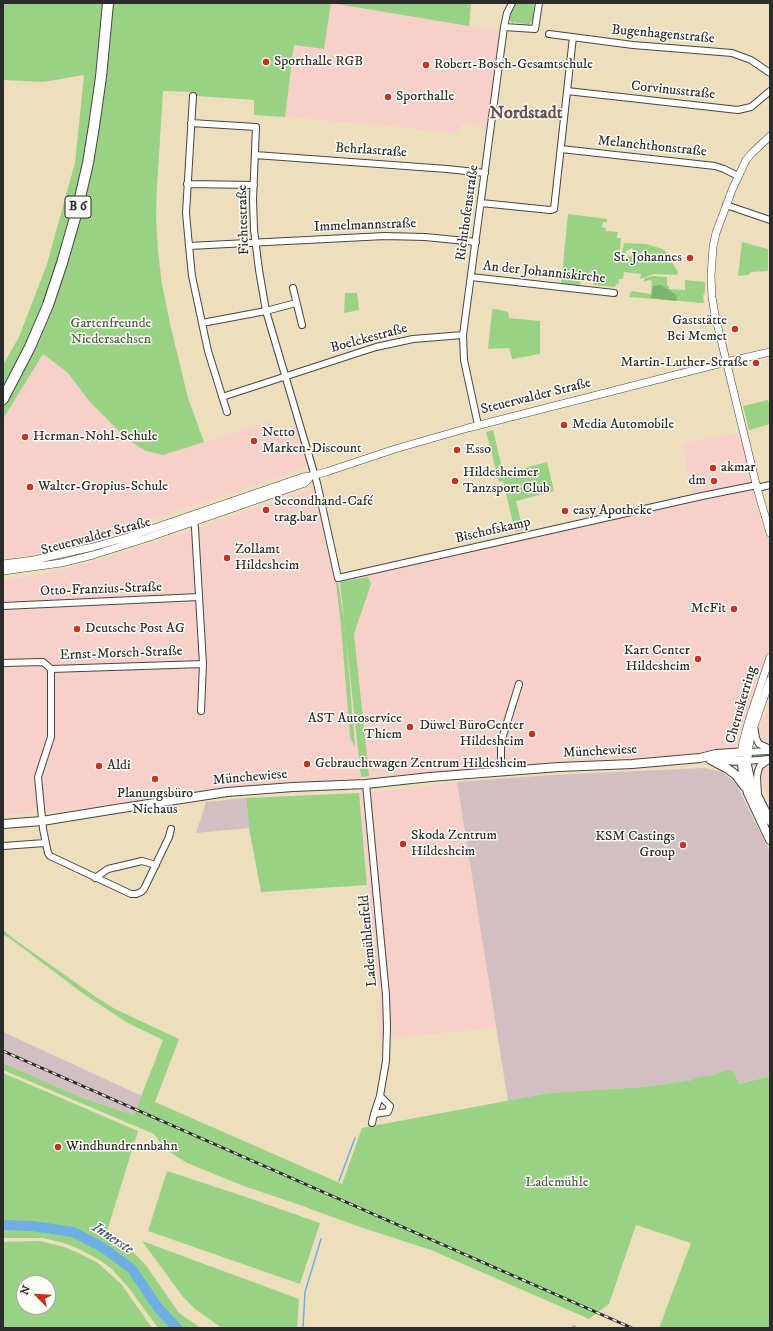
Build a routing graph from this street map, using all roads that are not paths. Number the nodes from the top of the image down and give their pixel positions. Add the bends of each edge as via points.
1 (102, 3) edge
2 (108, 3) edge
3 (512, 3) edge
4 (539, 3) edge
5 (504, 26) junction
6 (549, 34) dead end
7 (573, 37) junction
8 (770, 73) edge
9 (567, 91) junction
10 (770, 92) edge
11 (193, 96) dead end
12 (191, 123) junction
13 (770, 136) edge
14 (561, 149) junction
15 (255, 155) junction
16 (485, 173) junction
17 (738, 176) junction
18 (187, 184) junction
19 (254, 186) junction
20 (481, 203) junction
21 (726, 205) junction
22 (770, 220) edge
23 (256, 242) junction
24 (476, 242) junction
25 (189, 246) junction
26 (471, 277) junction
27 (293, 288) dead end
28 (614, 293) dead end
29 (296, 303) junction
30 (266, 311) junction
31 (202, 324) junction
32 (302, 325) dead end
33 (463, 335) junction
34 (770, 352) edge
35 (726, 362) junction
36 (284, 376) junction
37 (3, 385) edge
38 (222, 397) junction
39 (3, 399) edge
40 (227, 412) dead end
41 (478, 425) junction
42 (313, 476) junction
43 (770, 485) edge
44 (757, 486) junction
45 (192, 519) junction
46 (770, 533) edge
47 (3, 564) edge
48 (3, 571) edge
49 (199, 598) junction
50 (3, 606) edge
51 (770, 657) edge
52 (3, 663) edge
53 (203, 664) junction
54 (51, 668) junction
55 (770, 680) edge
56 (519, 684) dead end
57 (201, 711) dead end
58 (754, 726) junction
59 (770, 750) edge
60 (745, 757) junction
61 (700, 758) junction
62 (770, 759) edge
63 (711, 760) junction
64 (501, 772) junction
65 (366, 784) junction
66 (748, 793) junction
67 (758, 798) junction
68 (770, 820) edge
69 (42, 821) junction
70 (3, 824) edge
71 (171, 829) dead end
72 (770, 840) edge
73 (45, 843) junction
74 (3, 846) edge
75 (156, 865) junction
76 (95, 878) junction
77 (380, 1096) junction
78 (374, 1114) junction
79 (372, 1123) dead end

1 - 37 highway, B 6 via 89,118 78,180 42,303
2 - 39 highway, B 6 via 94,126 77,211 48,305
3 - 5 street, Richthofenstraße
4 - 5 street via 536,28 532,30
5 - 16 street, Richthofenstraße
6 - 7 street, Bugenhagenstraße
7 - 8 street, Bugenhagenstraße via 732,53 751,60
7 - 9 street
9 - 10 street, Corvinusstraße via 738,110 751,108
9 - 14 street
11 - 12 street
12 - 15 street, Fichtestraße via 256,126
12 - 18 street
13 - 17 street via 752,153
14 - 17 street, Melanchthonstraße via 715,166
14 - 20 street via 553,210
15 - 16 street, Behrlastraße
15 - 19 street, Fichtestraße
16 - 20 street, Richthofenstraße
17 - 21 street
18 - 19 street
18 - 25 street
19 - 23 street, Fichtestraße
20 - 24 street, Richthofenstraße
21 - 22 street
21 - 35 street via 713,247 711,276 714,310
23 - 24 street, Immelmannstraße via 399,236
23 - 25 street, Immelmannstraße
23 - 30 street, Fichtestraße
24 - 26 street, Richthofenstraße
25 - 31 street
26 - 28 street, An der Johanniskirche
26 - 33 street, Richthofenstraße
27 - 29 street
29 - 30 street
29 - 32 street
30 - 31 street
30 - 36 street, Fichtestraße
31 - 38 street
33 - 36 street, Boelckestraße via 392,342
33 - 41 street, Richthofenstraße via 464,360
34 - 35 street, Steuerwalder Straße
35 - 41 street, Steuerwalder Straße
35 - 44 street
36 - 38 street, Boelckestraße
36 - 42 street, Fichtestraße
38 - 40 street
41 - 42 street, Steuerwalder Straße
42 - 44 street, Bischofskamp via 338,578 695,497
42 - 45 street, Steuerwalder Straße via 305,482
43 - 44 street, Bischofskamp
44 - 46 street
45 - 47 street, Steuerwalder Straße via 93,547
45 - 48 street, Steuerwalder Straße via 93,555 61,563
45 - 49 street via 195,528
49 - 50 street, Otto-Franzius-Straße
49 - 53 street
51 - 60 street, Cheruskerring via 743,742
52 - 54 street via 43,662
53 - 54 street, Ernst-Morsch-Straße
53 - 57 street
54 - 69 street, Ernst-Morsch-Straße via 51,736 38,776
55 - 58 street, Cheruskerring
56 - 64 street via 501,742
58 - 59 street via 758,741
58 - 60 street, Cheruskerring
59 - 60 street
60 - 61 main road, Münchewiese via 716,754
60 - 62 street
60 - 63 main road, Münchewiese
60 - 66 main road via 743,773
60 - 67 main road
61 - 63 main road, Münchewiese
61 - 64 main road, Münchewiese
62 - 67 street via 760,766 758,771
63 - 66 main road, Münchewiese via 736,775
64 - 65 main road, Münchewiese
65 - 69 main road, Münchewiese via 208,794
65 - 77 street, Lademühlenfeld via 387,1019 386,1061
66 - 72 main road
67 - 68 main road
69 - 70 main road, Münchewiese
69 - 73 street, Ernst-Morsch-Straße
71 - 75 street
73 - 74 street
73 - 76 street via 50,856
75 - 76 street via 142,861 108,869
75 - 76 street via 144,889 136,894
77 - 78 street, Lademühlenfeld
77 - 78 street via 390,1106 388,1112
78 - 79 street, Lademühlenfeld

